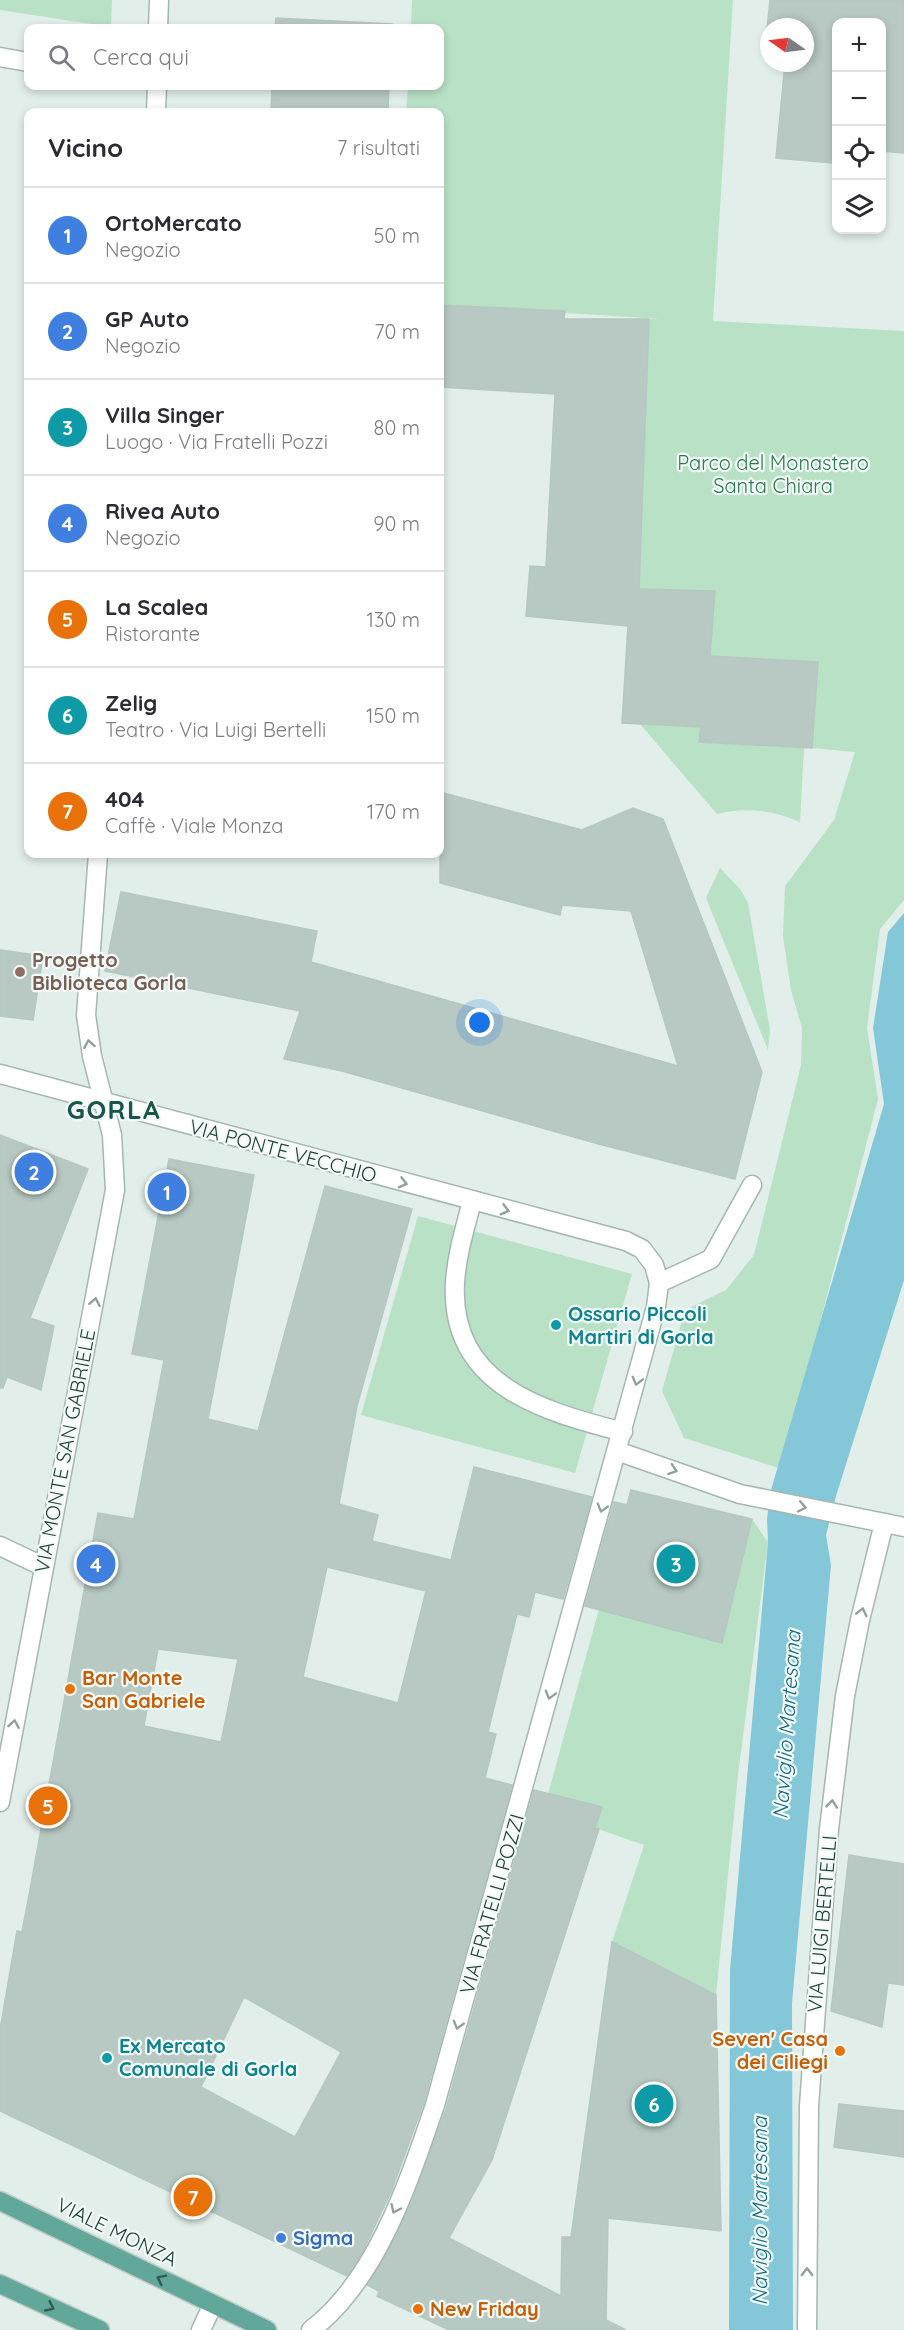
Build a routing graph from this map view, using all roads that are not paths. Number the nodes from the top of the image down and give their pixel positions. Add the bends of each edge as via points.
1 (159, 0) edge
2 (158, 24) edge
3 (0, 57) edge
4 (24, 61) edge
5 (157, 90) edge
6 (156, 108) edge
7 (98, 858) edge
8 (0, 1074) edge
9 (103, 1101) junction
10 (752, 1185) dead end
11 (472, 1201) junction
12 (659, 1283) junction
13 (623, 1432) junction
14 (618, 1451) junction
15 (884, 1523) junction
16 (904, 1527) edge
17 (0, 1546) edge
18 (42, 1566) junction
19 (0, 1802) edge
20 (0, 2201) edge
21 (0, 2284) edge
22 (213, 2304) junction
23 (100, 2330) edge
24 (201, 2330) edge
25 (267, 2330) edge
26 (311, 2330) edge
27 (807, 2330) edge

1 - 2 street
3 - 4 street
5 - 6 street
9 -> 7 street, VIA MONTE SAN GABRIELE via 86,1016
8 - 9 street, VIA PONTE VECCHIO
9 -> 11 street, VIA PONTE VECCHIO
18 -> 9 street, VIA MONTE SAN GABRIELE via 115,1190 112,1135
10 - 12 street via 711,1259
11 -> 12 street, VIA PONTE VECCHIO via 626,1241 649,1257
11 - 13 street via 456,1267 455,1297 459,1323 475,1357 492,1377 525,1400 565,1417
12 -> 13 street, VIA FRATELLI POZZI
13 - 14 street, VIA FRATELLI POZZI
14 -> 15 street via 754,1497
14 -> 26 street, VIA FRATELLI POZZI via 425,2133 374,2252 342,2301
15 - 16 street
27 -> 15 street, VIA LUIGI BERTELLI via 809,2095 831,1810 848,1680
17 - 18 street
19 -> 18 street, VIA MONTE SAN GABRIELE
22 -> 20 main road, VIALE MONZA
21 -> 23 main road
22 - 24 street
22 - 25 main road, VIALE MONZA

